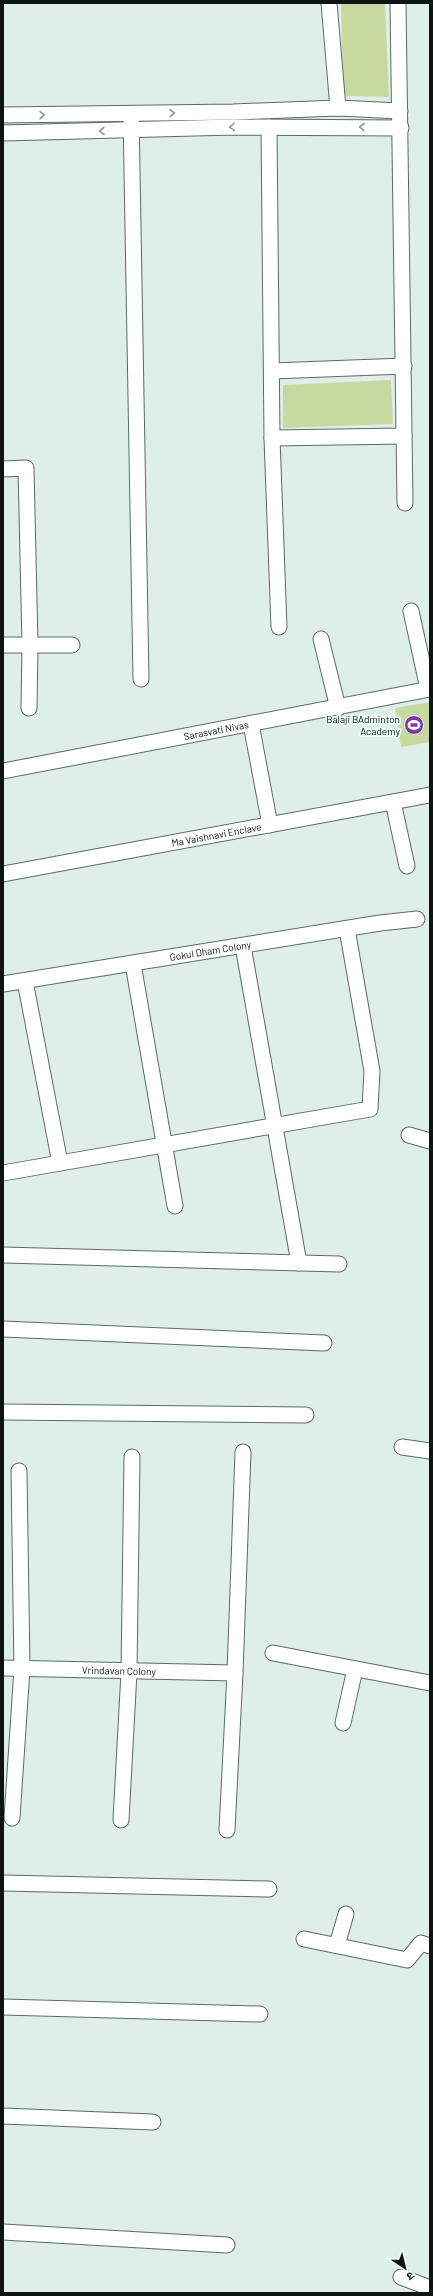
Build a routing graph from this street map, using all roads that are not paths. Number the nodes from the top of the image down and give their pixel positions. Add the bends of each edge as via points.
1 (329, 3) edge
2 (398, 3) edge
3 (338, 108) junction
4 (312, 109) junction
5 (400, 111) junction
6 (131, 114) junction
7 (7, 115) edge
8 (269, 127) junction
9 (312, 128) junction
10 (401, 128) junction
11 (132, 130) junction
12 (8, 133) edge
13 (404, 366) junction
14 (272, 371) junction
15 (404, 436) junction
16 (272, 438) junction
17 (3, 469) edge
18 (405, 503) dead end
19 (411, 611) dead end
20 (279, 627) dead end
21 (321, 639) dead end
22 (3, 645) edge
23 (30, 645) junction
24 (72, 645) dead end
25 (141, 679) dead end
26 (429, 689) edge
27 (29, 708) dead end
28 (338, 708) junction
29 (251, 724) junction
30 (3, 771) edge
31 (430, 796) edge
32 (394, 802) junction
33 (270, 825) junction
34 (408, 866) dead end
35 (3, 874) edge
36 (417, 919) dead end
37 (347, 929) junction
38 (243, 946) junction
39 (133, 964) junction
40 (25, 981) junction
41 (3, 984) edge
42 (274, 1126) junction
43 (408, 1135) dead end
44 (430, 1140) edge
45 (164, 1145) junction
46 (60, 1163) junction
47 (3, 1172) edge
48 (175, 1206) dead end
49 (3, 1255) edge
50 (299, 1263) junction
51 (339, 1264) dead end
52 (3, 1329) edge
53 (324, 1343) dead end
54 (3, 1412) edge
55 (306, 1415) dead end
56 (402, 1447) dead end
57 (430, 1451) edge
58 (243, 1452) dead end
59 (132, 1457) dead end
60 (19, 1471) dead end
61 (273, 1653) dead end
62 (3, 1668) edge
63 (22, 1669) junction
64 (355, 1669) junction
65 (129, 1672) junction
66 (235, 1673) junction
67 (430, 1683) edge
68 (343, 1723) dead end
69 (12, 1818) dead end
70 (121, 1820) dead end
71 (227, 1830) dead end
72 (3, 1883) edge
73 (269, 1889) dead end
74 (346, 1914) dead end
75 (304, 1939) dead end
76 (337, 1946) junction
77 (430, 1946) edge
78 (3, 2007) edge
79 (260, 2014) dead end
80 (3, 2116) edge
81 (153, 2122) dead end
82 (3, 2232) edge
83 (226, 2245) dead end
84 (401, 2277) dead end
85 (430, 2288) edge

1 - 3 street
2 - 5 street
3 - 4 street
3 - 5 street
6 -> 4 street
4 - 9 street
5 - 10 street
7 -> 6 street
6 - 11 street
7 - 12 street
8 - 9 street
8 -> 11 street
8 - 14 street
10 -> 9 street
10 - 13 street
11 -> 12 street
11 - 25 street
13 - 14 street
13 - 15 street
14 - 16 street
15 - 16 street
15 - 18 street
16 - 20 street
17 - 23 street via 26,468
19 - 26 street
21 - 28 street
22 - 23 street
23 - 24 street
23 - 27 street
26 - 28 street, Sarasvati Nivas
28 - 29 street, Sarasvati Nivas
29 - 30 street, Sarasvati Nivas
29 - 33 street
31 - 32 street, Ma Vaishnavi Enclave
32 - 33 street, Ma Vaishnavi Enclave
32 - 34 street
33 - 35 street, Ma Vaishnavi Enclave
36 - 37 street, Gokul Dham Colony
37 - 38 street, Gokul Dham Colony
37 - 42 street via 372,1071 370,1109
38 - 39 street, Gokul Dham Colony
38 - 42 street
39 - 40 street, Gokul Dham Colony
39 - 45 street
40 - 41 street, Gokul Dham Colony
40 - 46 street
42 - 45 street
42 - 50 street
43 - 44 street
45 - 46 street
45 - 48 street
46 - 47 street
49 - 50 street
50 - 51 street
52 - 53 street
54 - 55 street
56 - 57 street
58 - 66 street
59 - 65 street
60 - 63 street
61 - 64 street
62 - 63 street, Vrindavan Colony
63 - 65 street, Vrindavan Colony
63 - 69 street
64 - 67 street
64 - 68 street
65 - 66 street, Vrindavan Colony
65 - 70 street
66 - 71 street
72 - 73 street
74 - 76 street
75 - 76 street
76 - 77 street via 407,1960 421,1943
78 - 79 street
80 - 81 street
82 - 83 street
84 - 85 street

